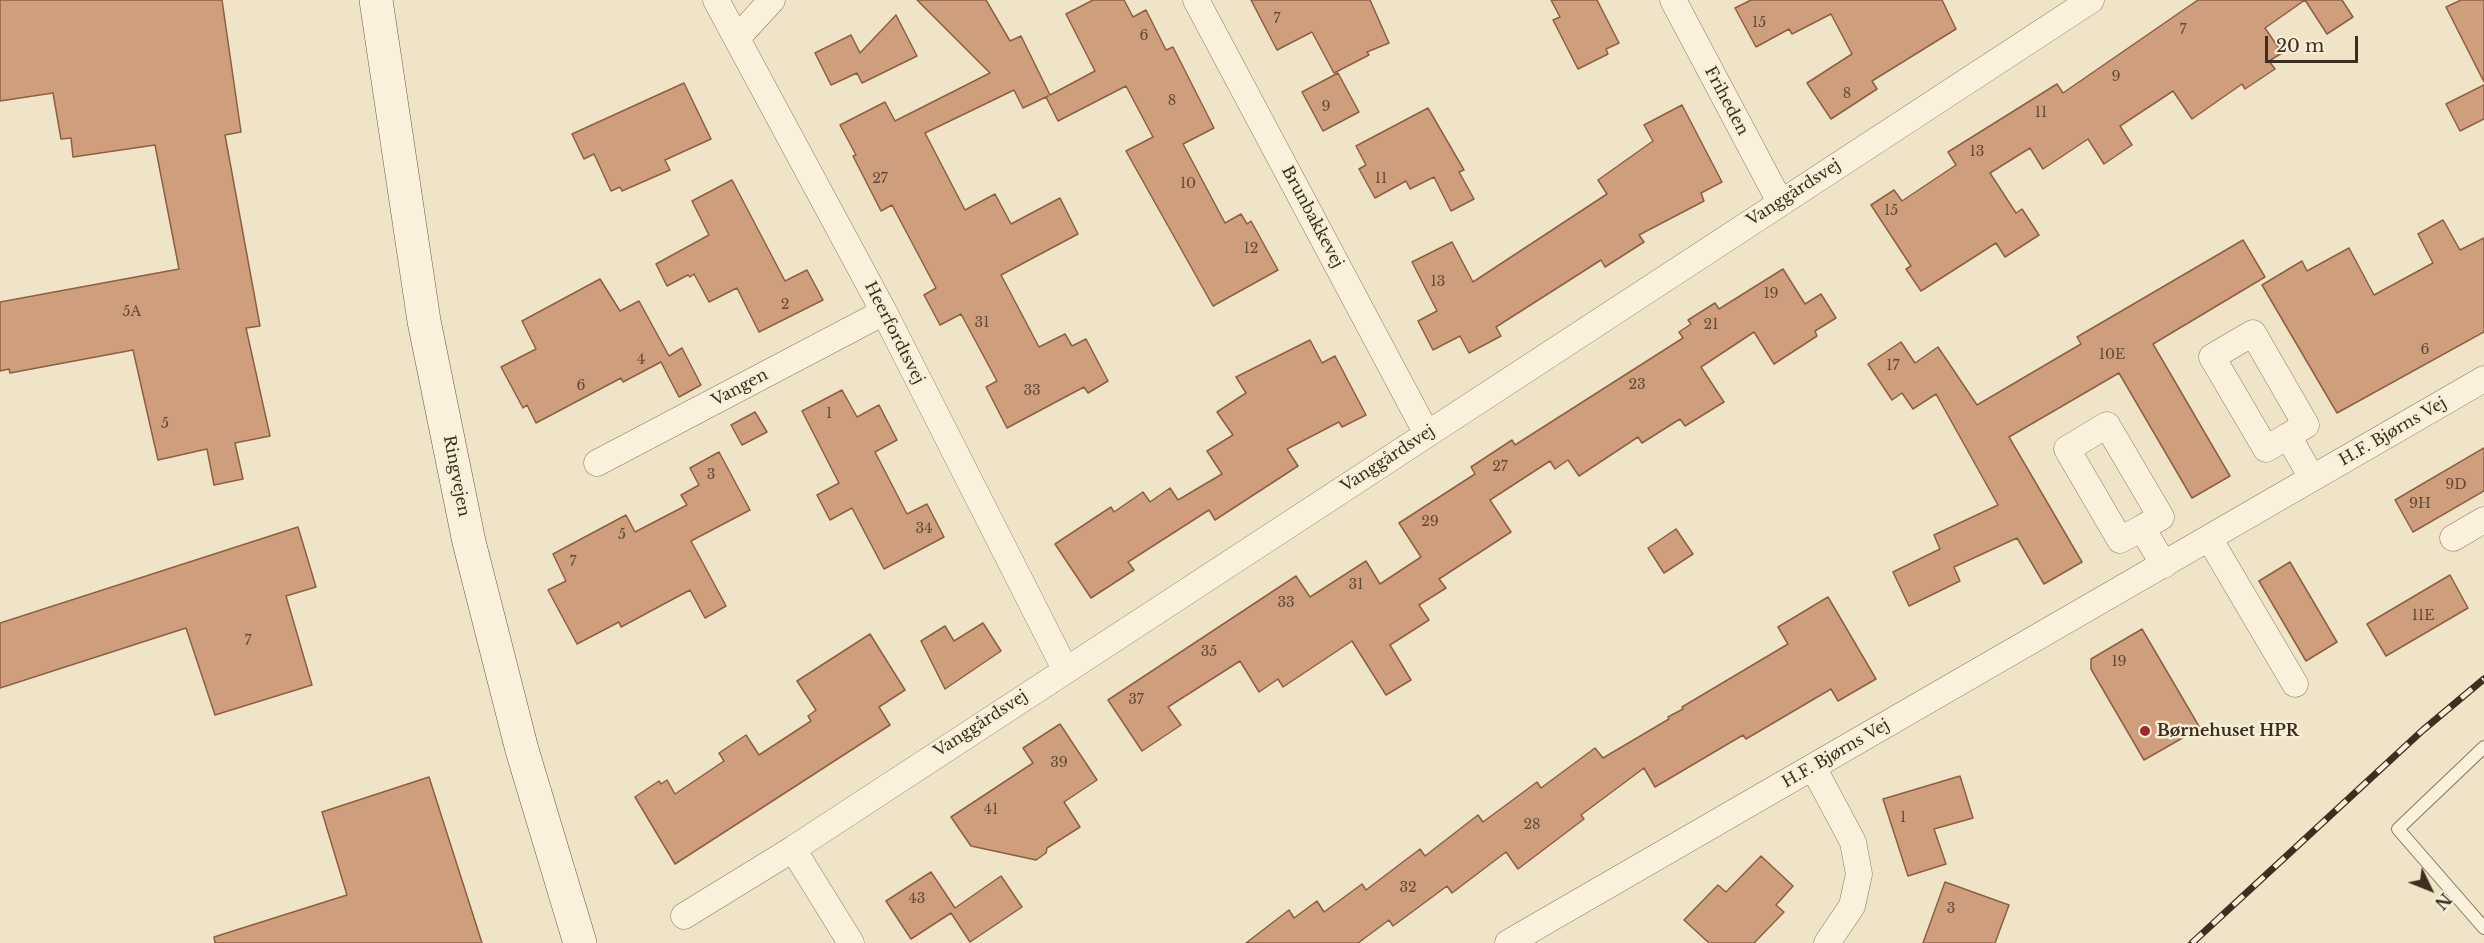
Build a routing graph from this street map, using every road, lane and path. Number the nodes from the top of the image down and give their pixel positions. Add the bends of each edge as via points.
1 (376, 0) edge
2 (716, 0) edge
3 (772, 0) edge
4 (1196, 0) edge
5 (1673, 0) edge
6 (2091, 0) edge
7 (737, 38) junction
8 (1779, 202) junction
9 (884, 312) junction
10 (2481, 388) edge
11 (1427, 434) junction
12 (2288, 436) dead end
13 (597, 463) dead end
14 (2312, 478) junction
15 (2484, 520) edge
16 (2142, 528) dead end
17 (2209, 538) junction
18 (2453, 538) dead end
19 (2164, 565) junction
20 (1065, 669) junction
21 (2295, 684) dead end
22 (2484, 747) edge
23 (1813, 766) junction
24 (793, 849) junction
25 (684, 916) dead end
26 (2484, 928) edge
27 (580, 943) edge
28 (851, 943) edge
29 (1508, 943) edge
30 (1827, 943) edge

1 - 27 main road, Ringvejen via 424,321 469,542 522,750
2 - 7 street, Heerfordtsvej
3 - 7 street
4 - 11 street, Brunbakkevej
5 - 8 street, Friheden
6 - 8 street, Vanggårdsvej
7 - 9 street, Heerfordtsvej
8 - 11 street, Vanggårdsvej
9 - 13 street, Vangen
9 - 20 street, Heerfordtsvej
10 - 14 street, H.F. Bjørns Vej
11 - 20 street, Vanggårdsvej
12 - 14 street
14 - 17 street, H.F. Bjørns Vej
15 - 18 street
16 - 19 street
17 - 19 street, H.F. Bjørns Vej
17 - 21 street
19 - 23 street, H.F. Bjørns Vej
20 - 24 street, Vanggårdsvej
22 - 26 lane via 2398,829
23 - 29 street, H.F. Bjørns Vej
23 - 30 street via 1853,842 1859,874 1852,906
24 - 25 street, Vanggårdsvej
24 - 28 street

